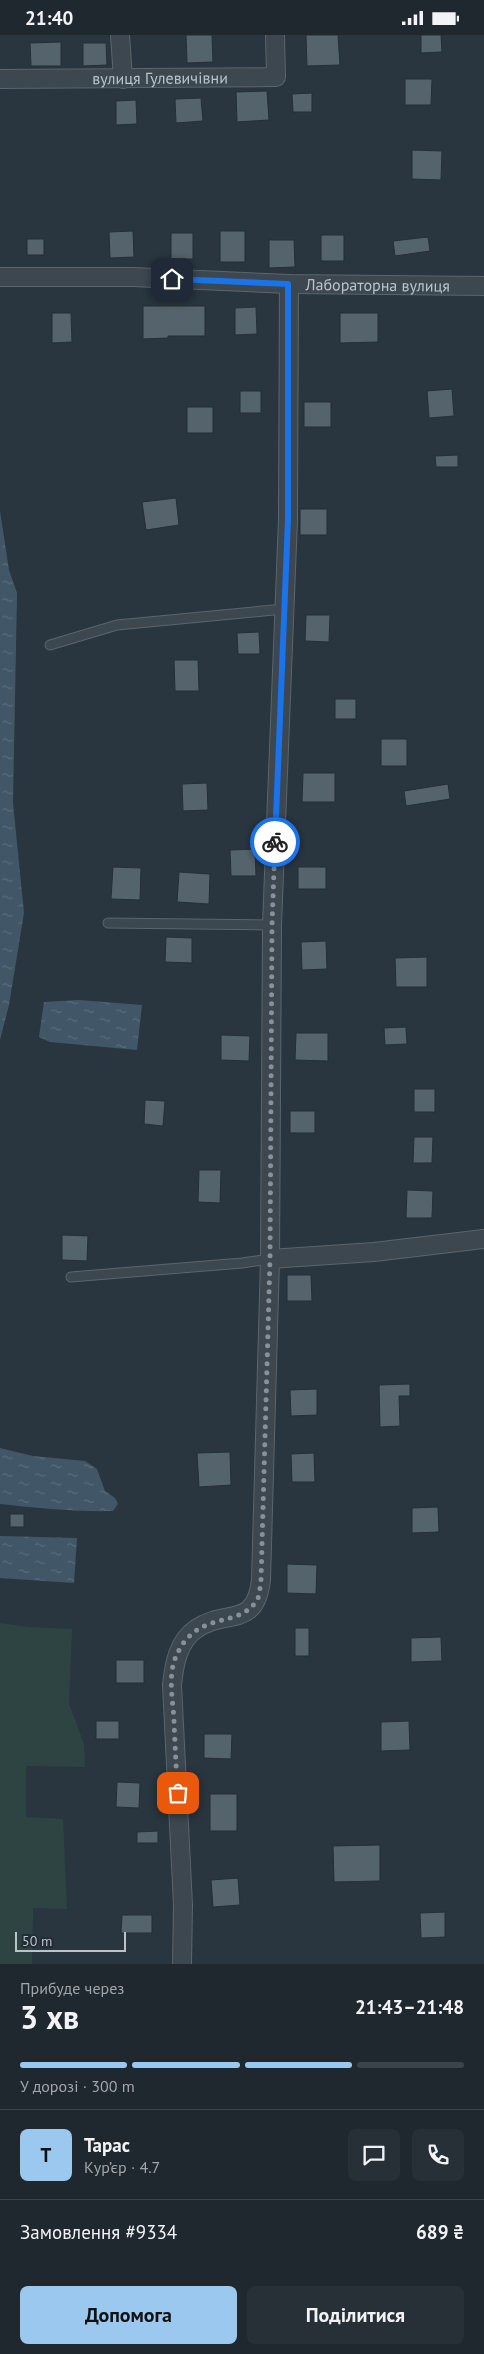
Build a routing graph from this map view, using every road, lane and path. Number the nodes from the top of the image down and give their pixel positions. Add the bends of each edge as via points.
1 (120, 35) edge
2 (275, 35) edge
3 (0, 79) edge
4 (123, 79) junction
5 (0, 277) edge
6 (288, 284) junction
7 (484, 286) edge
8 (284, 609) junction
9 (50, 645) dead end
10 (108, 923) dead end
11 (272, 925) junction
12 (484, 1239) edge
13 (270, 1265) junction
14 (71, 1277) dead end
15 (182, 1964) edge

1 - 4 street
2 - 4 street, вулиця Гулевичівни via 276,77
3 - 4 street, вулиця Гулевичівни
5 - 6 street, Лабораторна вулиця via 133,277
6 - 7 street, Лабораторна вулиця
6 - 8 street via 288,519
8 - 9 lane via 117,625
8 - 11 street
10 - 11 lane
11 - 13 street
12 - 13 street
13 - 14 lane via 242,1263
13 - 15 street via 258,1597 250,1609 234,1618 214,1621 196,1629 184,1642 175,1660 172,1685 183,1905

